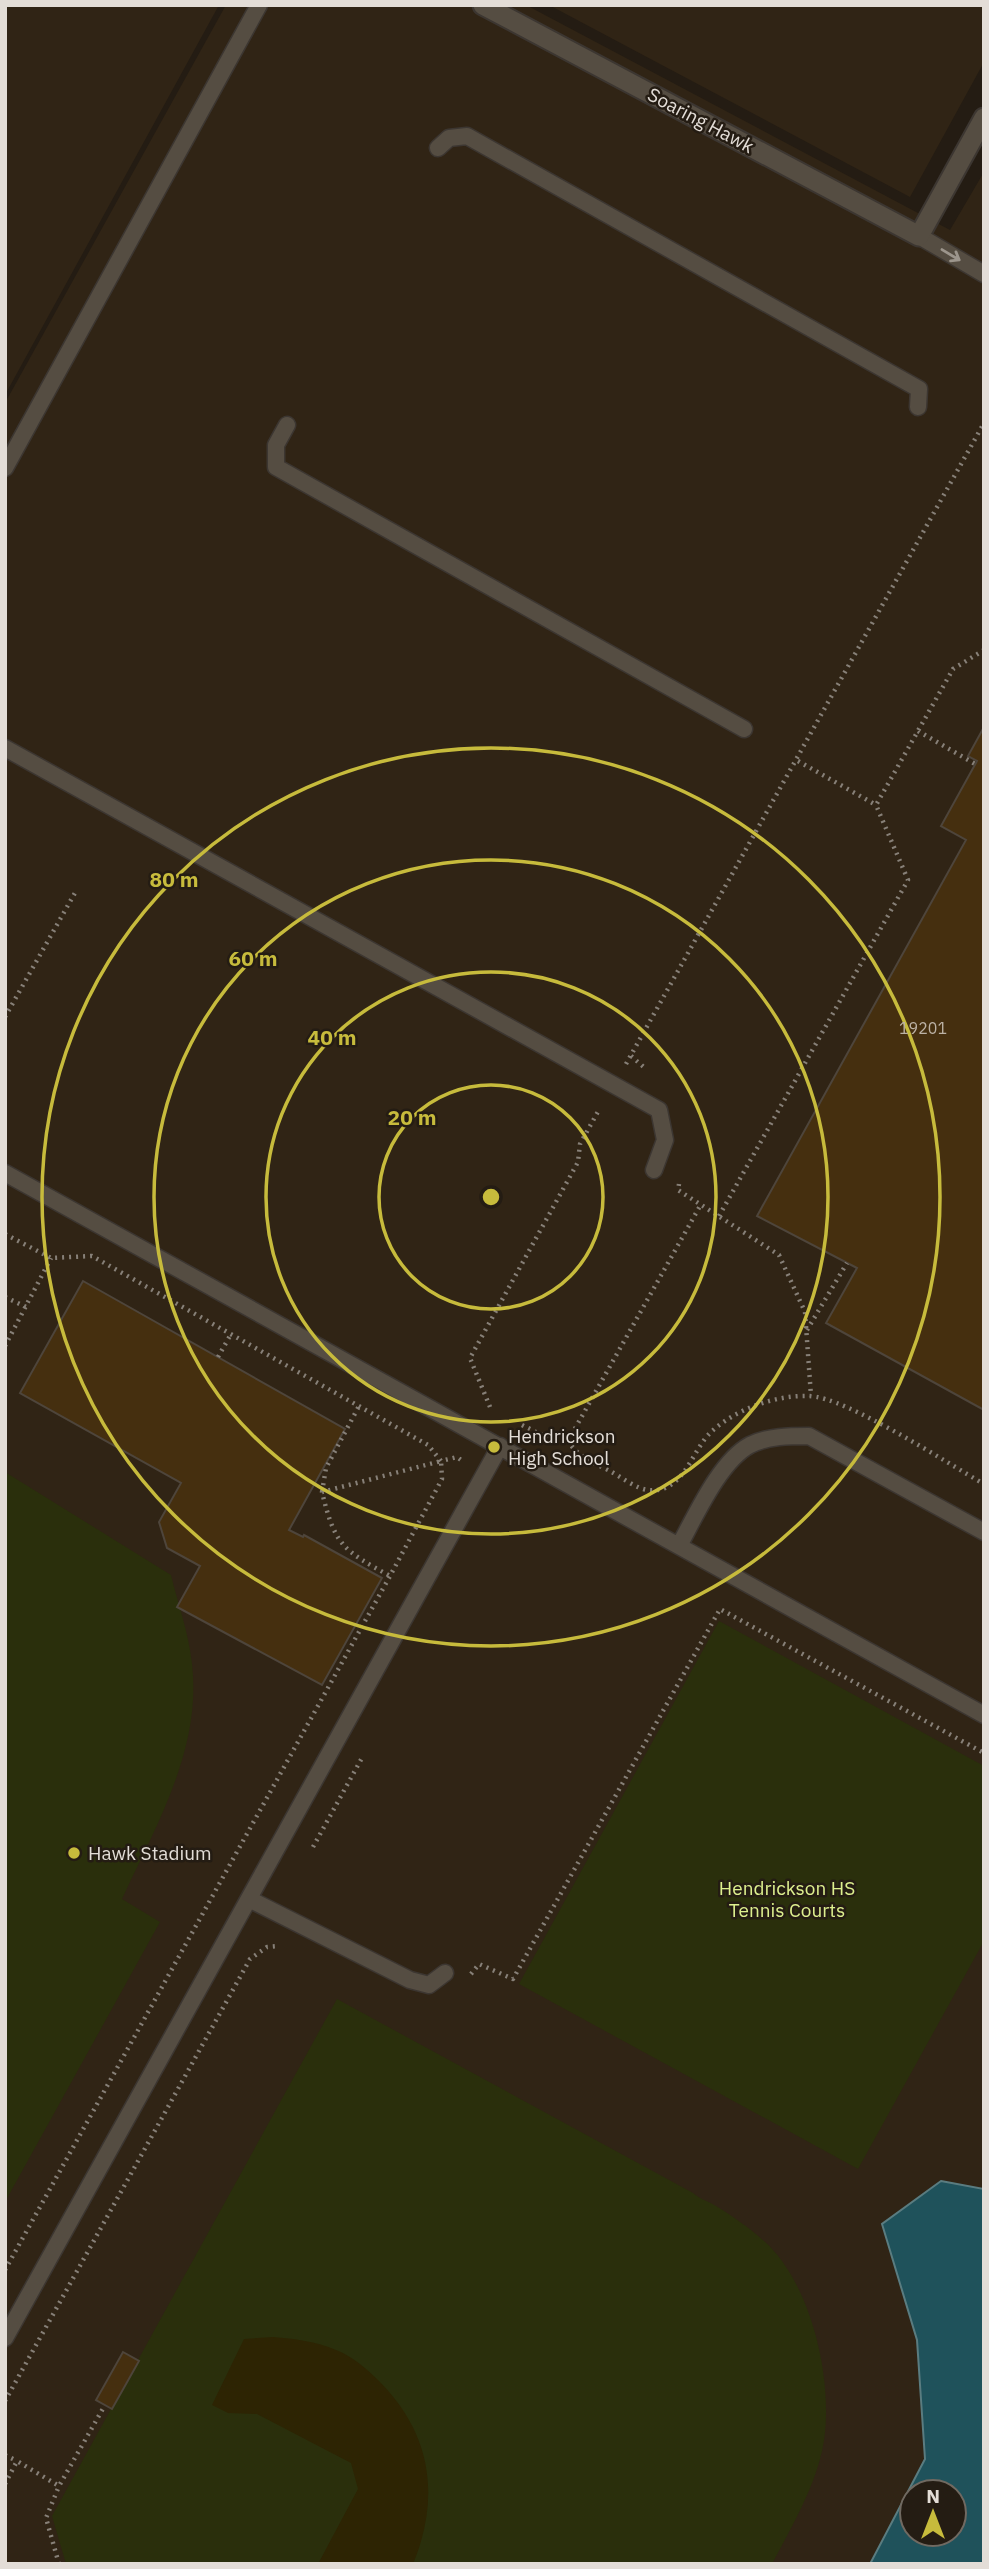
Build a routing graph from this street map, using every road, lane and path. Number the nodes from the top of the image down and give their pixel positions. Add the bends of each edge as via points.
1 (258, 5) edge
2 (483, 5) edge
3 (984, 118) edge
4 (438, 148) dead end
5 (919, 236) junction
6 (984, 274) edge
7 (918, 407) dead end
8 (287, 425) dead end
9 (5, 468) edge
10 (984, 650) edge
11 (744, 729) dead end
12 (918, 731) junction
13 (5, 748) edge
14 (797, 761) dead end
15 (975, 764) dead end
16 (876, 805) junction
17 (76, 891) dead end
18 (5, 1017) edge
19 (631, 1056) dead end
20 (648, 1071) dead end
21 (654, 1170) dead end
22 (5, 1173) edge
23 (679, 1178) dead end
24 (700, 1206) junction
25 (719, 1216) junction
26 (51, 1258) dead end
27 (847, 1262) dead end
28 (5, 1297) edge
29 (26, 1307) junction
30 (807, 1330) junction
31 (231, 1334) dead end
32 (5, 1346) edge
33 (218, 1357) dead end
34 (811, 1396) dead end
35 (359, 1406) dead end
36 (568, 1441) dead end
37 (500, 1446) junction
38 (322, 1492) junction
39 (984, 1532) edge
40 (680, 1544) junction
41 (390, 1576) junction
42 (984, 1715) edge
43 (984, 1753) edge
44 (249, 1899) junction
45 (293, 1945) dead end
46 (445, 1973) dead end
47 (464, 1983) dead end
48 (5, 2270) edge
49 (5, 2338) edge
50 (5, 2402) edge
51 (105, 2405) dead end
52 (5, 2455) edge
53 (17, 2461) junction
54 (5, 2484) edge
55 (60, 2486) junction
56 (59, 2564) edge

1 - 9 lane
2 - 5 street, Soaring Hawk
3 - 5 street
4 - 7 lane via 449,138 467,136 919,389
5 -> 6 lane
8 - 11 lane via 276,445 276,467
10 - 12 path via 953,669
12 - 15 path
12 - 16 path
13 - 21 lane via 659,1110 665,1140
14 - 16 path
16 - 25 path via 908,880
17 - 18 path
19 - 20 path
22 - 37 lane
23 - 24 path via 678,1190
24 - 25 path
24 - 36 path
25 - 30 path via 779,1255 805,1312
26 - 29 path
27 - 30 path
28 - 29 path
29 - 32 path
30 - 34 path
31 - 33 path
35 - 38 path via 326,1468
37 - 40 lane
37 - 44 lane
38 - 41 path via 330,1528 348,1553
38 - 41 path via 442,1461 442,1479
39 - 40 lane via 809,1436 784,1436 749,1446 725,1469
40 - 42 lane
41 - 48 path
43 - 47 path via 720,1609 513,1979 479,1964
44 - 46 lane via 410,1980 429,1985
44 - 49 lane
45 - 50 path via 267,1947 250,1959
51 - 55 path
52 - 53 path
53 - 54 path
53 - 55 path
55 - 56 path via 46,2518

